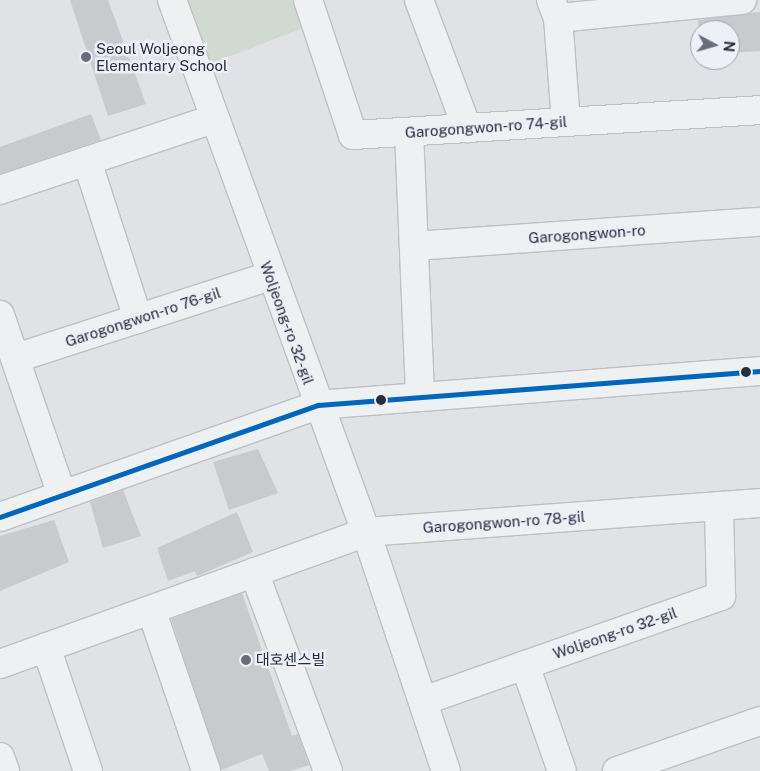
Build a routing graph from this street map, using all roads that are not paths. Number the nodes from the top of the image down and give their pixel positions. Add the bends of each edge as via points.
1 (172, 0) edge
2 (308, 0) edge
3 (419, 0) edge
4 (742, 0) edge
5 (555, 9) edge
6 (760, 110) edge
7 (214, 119) junction
8 (566, 122) junction
9 (467, 128) junction
10 (409, 132) junction
11 (87, 161) junction
12 (0, 190) edge
13 (760, 222) edge
14 (414, 246) junction
15 (270, 276) junction
16 (0, 315) edge
17 (138, 319) junction
18 (16, 358) junction
19 (760, 371) edge
20 (420, 394) junction
21 (318, 405) junction
22 (62, 496) junction
23 (760, 503) edge
24 (719, 506) junction
25 (0, 517) edge
26 (366, 532) junction
27 (254, 572) junction
28 (152, 612) junction
29 (46, 647) junction
30 (0, 664) edge
31 (525, 664) junction
32 (423, 701) junction
33 (760, 721) edge
34 (0, 757) edge
35 (5, 771) edge
36 (88, 771) edge
37 (206, 771) edge
38 (328, 771) edge
39 (446, 771) edge
40 (562, 771) edge
41 (617, 771) edge

1 - 7 street, Woljeong-ro 32-gil
2 - 10 street, Garogongwon-ro 74-gil via 354,135
3 - 9 street
4 - 5 street
5 - 8 street
6 - 8 street, Garogongwon-ro 74-gil
7 - 11 street
7 - 15 street, Woljeong-ro 32-gil
8 - 9 street, Garogongwon-ro 74-gil
9 - 10 street, Garogongwon-ro 74-gil
10 - 14 street
11 - 12 street
11 - 17 street
13 - 14 street, Garogongwon-ro
14 - 20 street
15 - 17 street, Garogongwon-ro 76-gil
15 - 21 street, Woljeong-ro 32-gil
16 - 18 street
17 - 18 street, Garogongwon-ro 76-gil
18 - 22 street
19 - 20 street
20 - 21 street
21 - 22 street
21 - 26 street, Woljeong-ro 32-gil
22 - 25 street
23 - 24 street, Garogongwon-ro 78-gil
24 - 26 street, Garogongwon-ro 78-gil
24 - 31 street, Woljeong-ro 32-gil via 721,596
26 - 27 street, Garogongwon-ro 78-gil
26 - 32 street, Woljeong-ro 32-gil
27 - 28 street, Garogongwon-ro 78-gil
27 - 38 street
28 - 29 street, Garogongwon-ro 78-gil
28 - 37 street
29 - 30 street, Garogongwon-ro 78-gil
29 - 36 street
31 - 32 street, Woljeong-ro 32-gil
31 - 40 street
32 - 39 street, Woljeong-ro 32-gil
33 - 41 street
34 - 35 street

